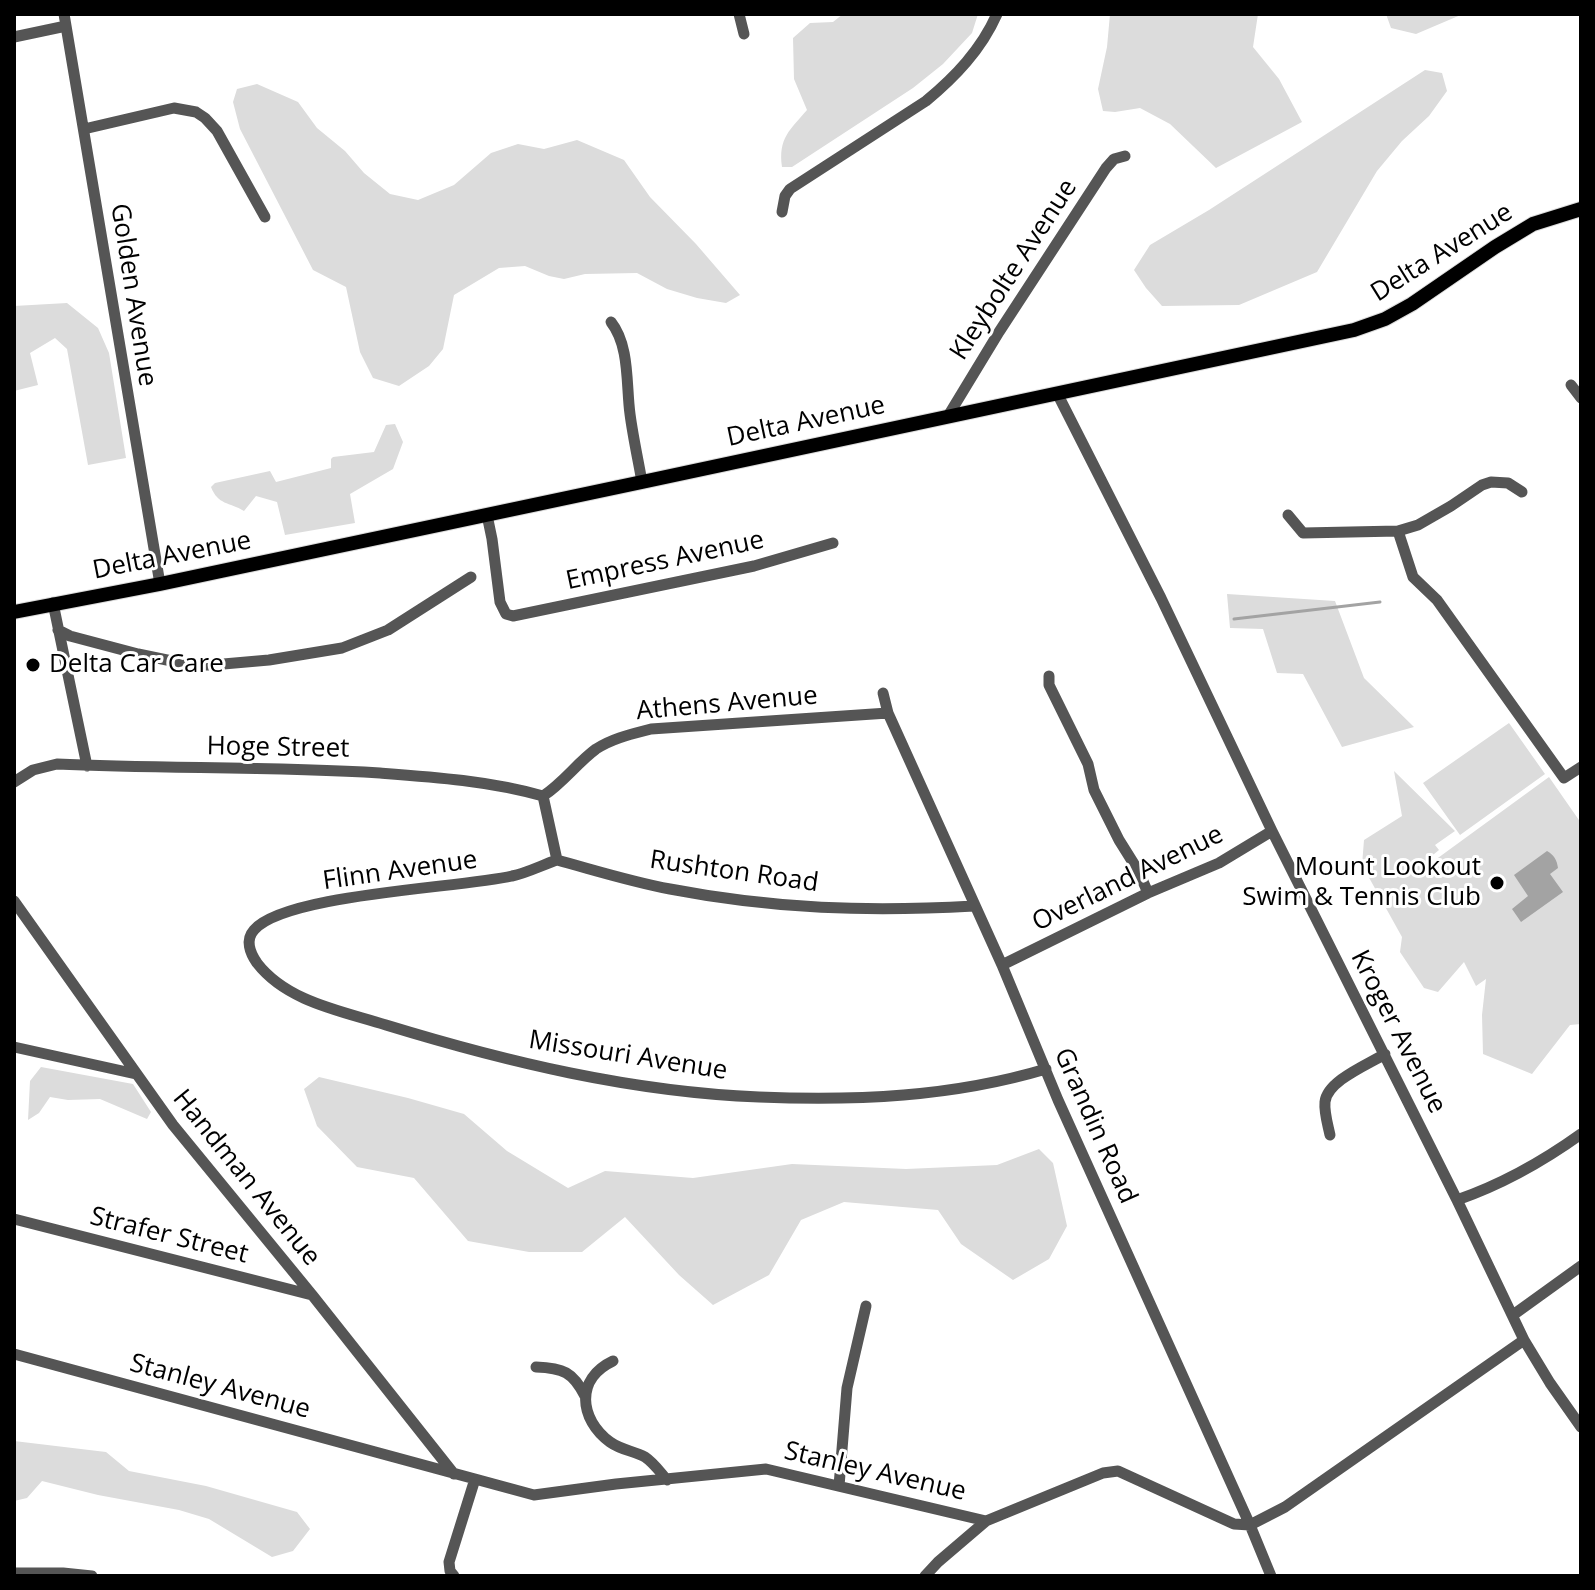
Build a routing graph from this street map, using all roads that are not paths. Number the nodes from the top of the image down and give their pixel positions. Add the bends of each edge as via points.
1 (739, 14) edge
2 (997, 14) edge
3 (65, 20) edge
4 (744, 34) dead end
5 (14, 37) edge
6 (84, 129) junction
7 (1125, 156) dead end
8 (1581, 209) edge
9 (782, 212) dead end
10 (265, 217) dead end
11 (611, 322) dead end
12 (1571, 385) dead end
13 (1057, 393) junction
14 (1581, 398) edge
15 (948, 416) junction
16 (642, 482) junction
17 (1522, 492) dead end
18 (487, 515) junction
19 (1288, 515) dead end
20 (1398, 531) junction
21 (833, 543) dead end
22 (471, 577) dead end
23 (160, 584) junction
24 (53, 603) junction
25 (14, 612) edge
26 (58, 630) junction
27 (1049, 676) dead end
28 (883, 693) dead end
29 (888, 713) junction
30 (87, 766) junction
31 (1581, 767) edge
32 (14, 782) edge
33 (543, 796) junction
34 (1272, 831) junction
35 (557, 860) junction
36 (1148, 893) junction
37 (14, 901) edge
38 (974, 906) junction
39 (253, 931) joint
40 (1002, 965) junction
41 (14, 1047) edge
42 (1385, 1054) junction
43 (1046, 1069) junction
44 (136, 1074) junction
45 (1581, 1134) edge
46 (1330, 1135) dead end
47 (1457, 1200) junction
48 (14, 1219) edge
49 (1581, 1266) edge
50 (313, 1296) junction
51 (866, 1306) dead end
52 (1513, 1315) junction
53 (1524, 1340) junction
54 (14, 1354) edge
55 (613, 1361) dead end
56 (536, 1367) dead end
57 (585, 1397) junction
58 (1581, 1427) edge
59 (454, 1474) junction
60 (475, 1479) junction
61 (667, 1480) junction
62 (839, 1486) junction
63 (986, 1521) junction
64 (1250, 1525) junction
65 (14, 1573) edge
66 (92, 1576) edge
67 (454, 1576) edge
68 (925, 1576) edge
69 (1271, 1576) edge

1 - 4 street
2 - 9 street via 946,84 790,189
3 - 5 street
3 - 6 street, Golden Avenue
6 - 10 street via 174,108 196,112 217,131
6 - 23 street, Golden Avenue
7 - 15 street, Kleybolte Avenue via 1106,168
8 - 13 main road, Delta Avenue via 1533,224 1412,304 1354,330
11 - 16 street via 625,358
12 - 14 street
13 - 15 main road, Delta Avenue
13 - 34 street, Kroger Avenue
15 - 16 main road, Delta Avenue
16 - 18 main road, Delta Avenue
17 - 20 street via 1508,483 1491,482 1418,525
18 - 21 street, Empress Avenue via 500,602 513,616 754,566
18 - 23 main road, Delta Avenue
19 - 20 street via 1303,533
20 - 31 street via 1413,577 1437,600 1564,778
22 - 26 street via 388,630 342,648 269,660 191,665
23 - 24 main road, Delta Avenue
24 - 25 main road, Delta Avenue
24 - 26 street
26 - 30 street
27 - 36 street via 1094,790
28 - 29 street, Grandin Road
29 - 33 street, Athens Avenue via 651,729 595,750
29 - 38 street, Grandin Road
30 - 32 street, Hoge Street via 57,764
30 - 33 street, Hoge Street via 338,770 466,781
33 - 35 street
34 - 36 street, Overland Avenue via 1219,863
34 - 42 street, Kroger Avenue
35 - 38 street, Rushton Road via 667,888 782,905 890,910
35 - 39 street, Flinn Avenue via 514,876 293,910
36 - 40 street, Overland Avenue
37 - 44 street, Handman Avenue
38 - 40 street, Grandin Road
39 - 43 street, Missouri Avenue via 249,946 260,966 283,987 313,1003 498,1057 634,1084 756,1097 847,1099 942,1092
40 - 43 street, Grandin Road
41 - 44 street
42 - 46 street via 1328,1091
42 - 47 street, Kroger Avenue
43 - 64 street, Grandin Road
44 - 50 street, Handman Avenue
45 - 47 street via 1508,1180
47 - 52 street, Kroger Avenue
48 - 50 street, Strafer Street
49 - 52 street
50 - 59 street, Handman Avenue
51 - 62 street via 847,1388
52 - 53 street, Kroger Avenue
53 - 58 street, Kroger Avenue
53 - 64 street via 1285,1507
54 - 59 street, Stanley Avenue
55 - 57 street via 597,1371
56 - 57 street via 570,1374
57 - 61 street via 598,1432 643,1456
59 - 60 street, Stanley Avenue
60 - 61 street, Stanley Avenue via 534,1495
60 - 67 street via 449,1562
61 - 62 street, Stanley Avenue via 766,1469
62 - 63 street, Stanley Avenue
63 - 64 street, Stanley Avenue via 1118,1471 1234,1524
63 - 68 street
64 - 69 street, Grandin Road
65 - 66 street

